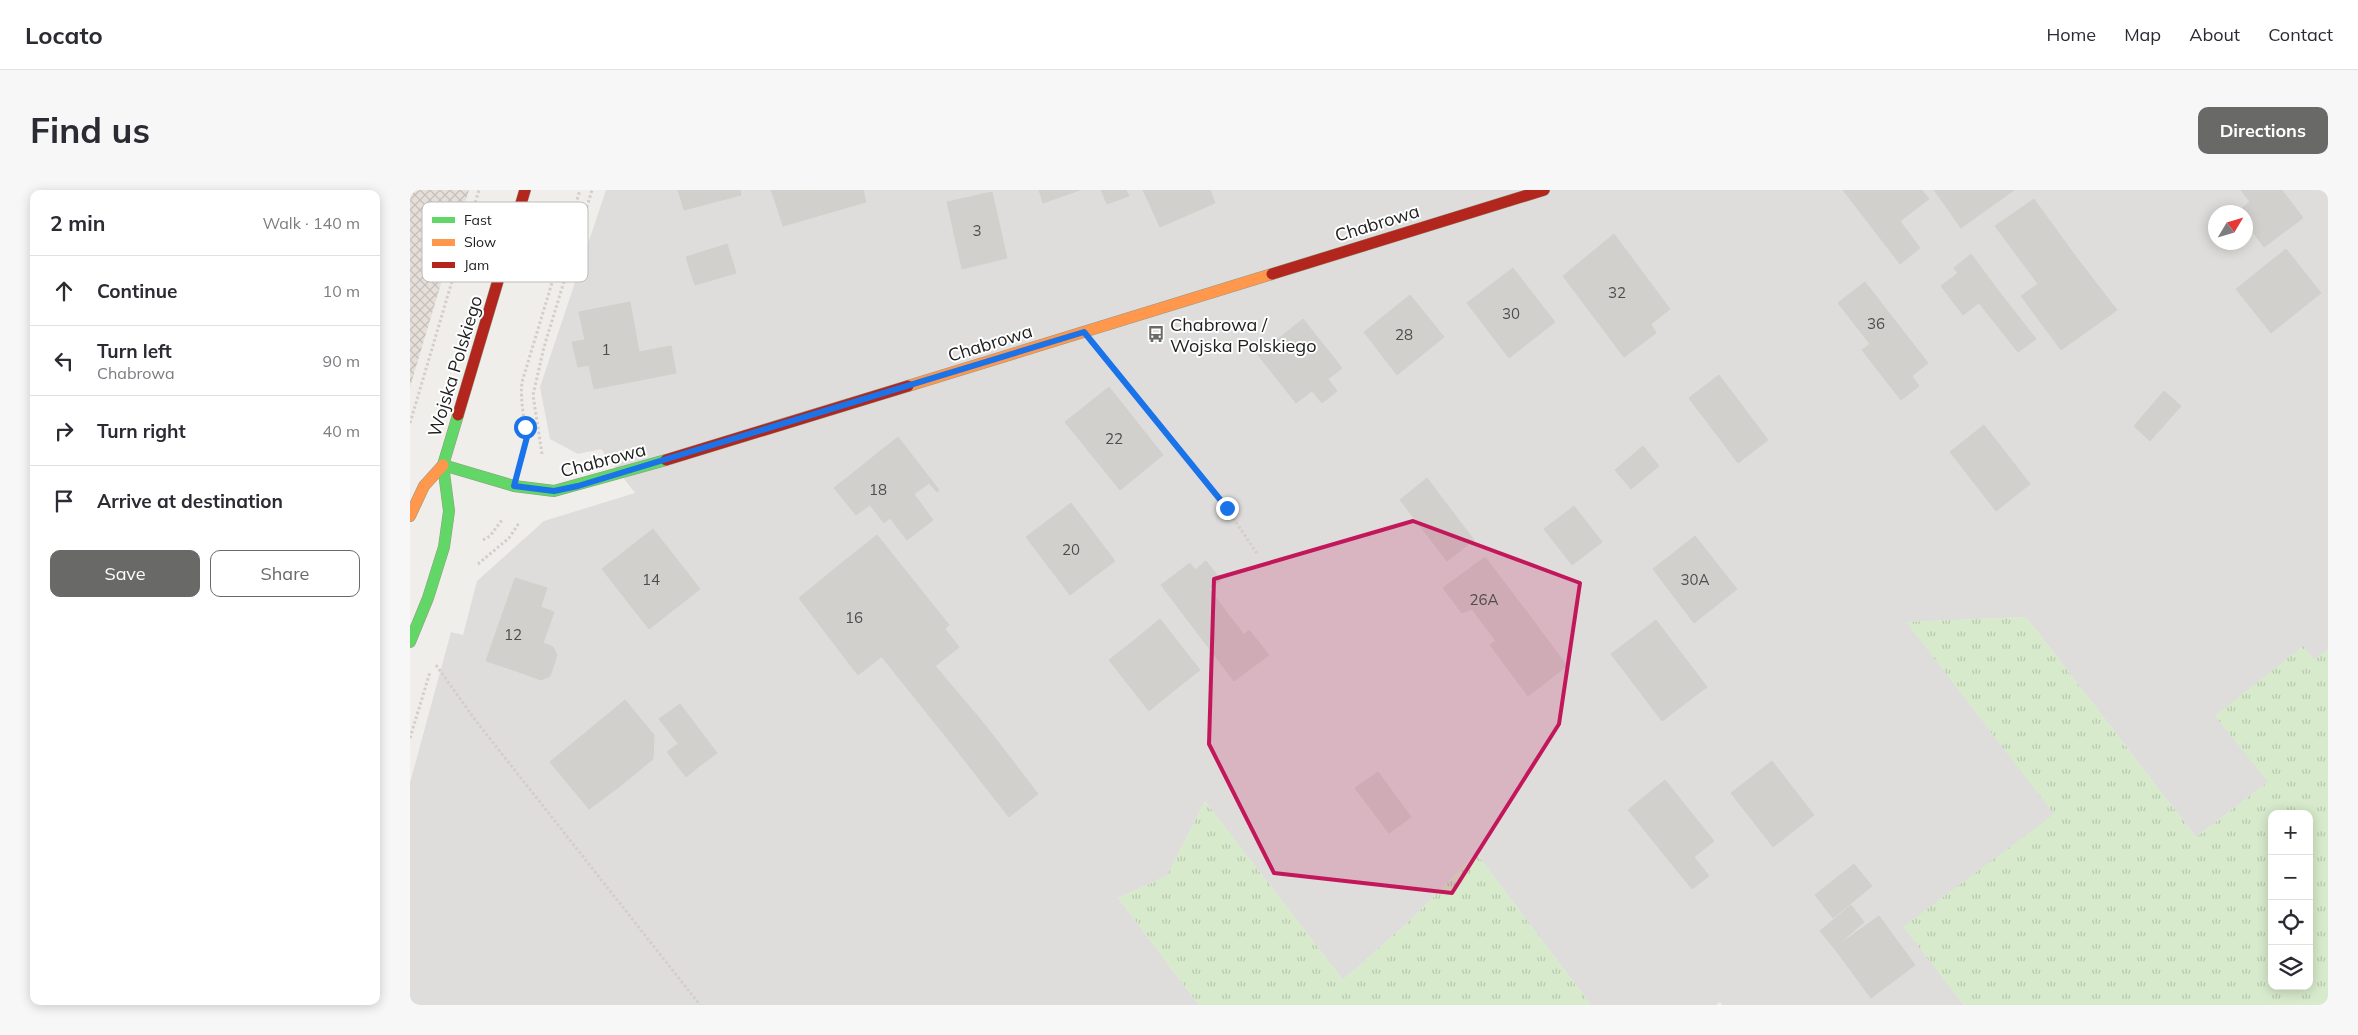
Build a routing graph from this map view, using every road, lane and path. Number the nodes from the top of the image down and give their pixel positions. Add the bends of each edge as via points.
1 (479, 190) edge
2 (525, 190) edge
3 (580, 190) edge
4 (592, 190) edge
5 (1544, 190) edge
6 (475, 202) edge
7 (521, 202) edge
8 (576, 202) edge
9 (588, 203) edge
10 (452, 282) edge
11 (498, 282) edge
12 (552, 282) edge
13 (564, 282) edge
14 (1084, 332) junction
15 (410, 423) edge
16 (444, 465) junction
17 (514, 486) junction
18 (532, 489) junction
19 (410, 516) edge
20 (444, 542) junction
21 (1258, 555) dead end
22 (472, 570) dead end
23 (410, 642) edge
24 (410, 738) edge
25 (700, 1005) edge

1 - 6 path
2 - 7 street, Wojska Polskiego
3 - 8 path
4 - 9 path
5 - 14 street, Chabrowa
10 - 15 path
11 - 16 street, Wojska Polskiego
12 - 17 path via 522,382 520,396 527,437
13 - 18 path via 533,395 542,446 541,463
14 - 18 street, Chabrowa via 578,486 554,491
14 - 21 path via 1227,508
16 - 17 street, Chabrowa
16 - 19 street, Wojska Polskiego via 424,486
16 - 20 street, Wojska Polskiego via 449,506
17 - 18 street, Chabrowa
17 - 20 path via 501,522 490,536 474,544
18 - 22 path via 509,538
20 - 23 street, Wojska Polskiego
24 - 25 path via 434,660 476,721

